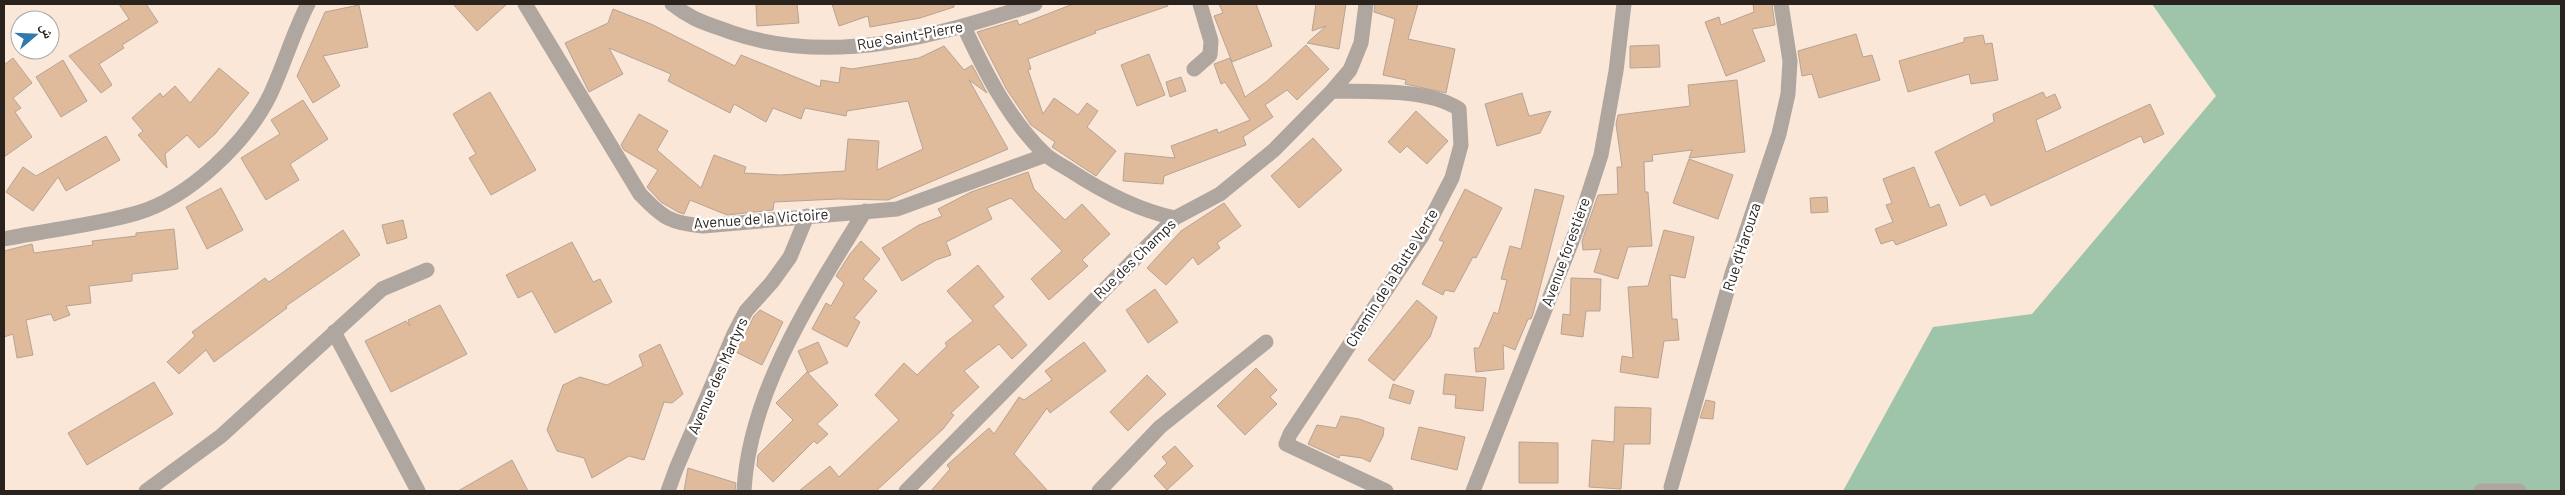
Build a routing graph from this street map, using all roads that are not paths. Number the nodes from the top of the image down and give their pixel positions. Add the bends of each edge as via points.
1 (308, 4) edge
2 (525, 4) edge
3 (672, 4) edge
4 (1035, 4) edge
5 (1200, 4) edge
6 (1366, 4) edge
7 (1624, 4) edge
8 (1781, 4) edge
9 (964, 27) junction
10 (1194, 69) dead end
11 (1332, 91) junction
12 (1046, 155) junction
13 (865, 211) junction
14 (808, 216) junction
15 (1175, 218) junction
16 (4, 239) edge
17 (427, 270) dead end
18 (334, 332) junction
19 (1266, 342) dead end
20 (1671, 487) dead end
21 (146, 491) edge
22 (418, 491) edge
23 (668, 491) edge
24 (744, 491) edge
25 (906, 491) edge
26 (1099, 491) edge
27 (1386, 491) edge
28 (1473, 491) edge
29 (2481, 491) edge
30 (2519, 491) edge

1 - 16 street via 294,31 270,95 246,133 218,165 172,196 138,213
2 - 14 street, Avenue de la Victoire via 640,194 660,214 679,224 703,226
3 - 9 street, Rue Saint-Pierre via 691,18 748,38 809,49 871,46
4 - 9 street, Rue Saint-Pierre
5 - 10 street via 1211,41 1210,55
6 - 11 street, Rue des Champs via 1361,44 1350,70
7 - 28 street, Avenue forestière via 1601,155 1574,235
8 - 20 street, Rue d'Harouza via 1790,60 1788,94 1780,134 1732,274
9 - 12 street via 991,82 1016,121
11 - 15 street, Rue des Champs via 1274,150 1220,194
11 - 27 street, Chemin de la Butte Verte via 1393,93 1450,103 1459,109 1461,145 1452,178 1422,236 1286,444
12 - 13 street, Avenue de la Victoire via 897,209
12 - 15 street via 1096,188 1150,212
13 - 14 street, Avenue de la Victoire
13 - 24 street via 804,312 772,382 752,443
14 - 23 street, Avenue des Martyrs via 790,257 746,311 734,334
15 - 25 street, Rue des Champs
17 - 18 street via 382,289
18 - 21 street via 221,436
18 - 22 street
19 - 26 street via 1160,427
29 - 30 street

